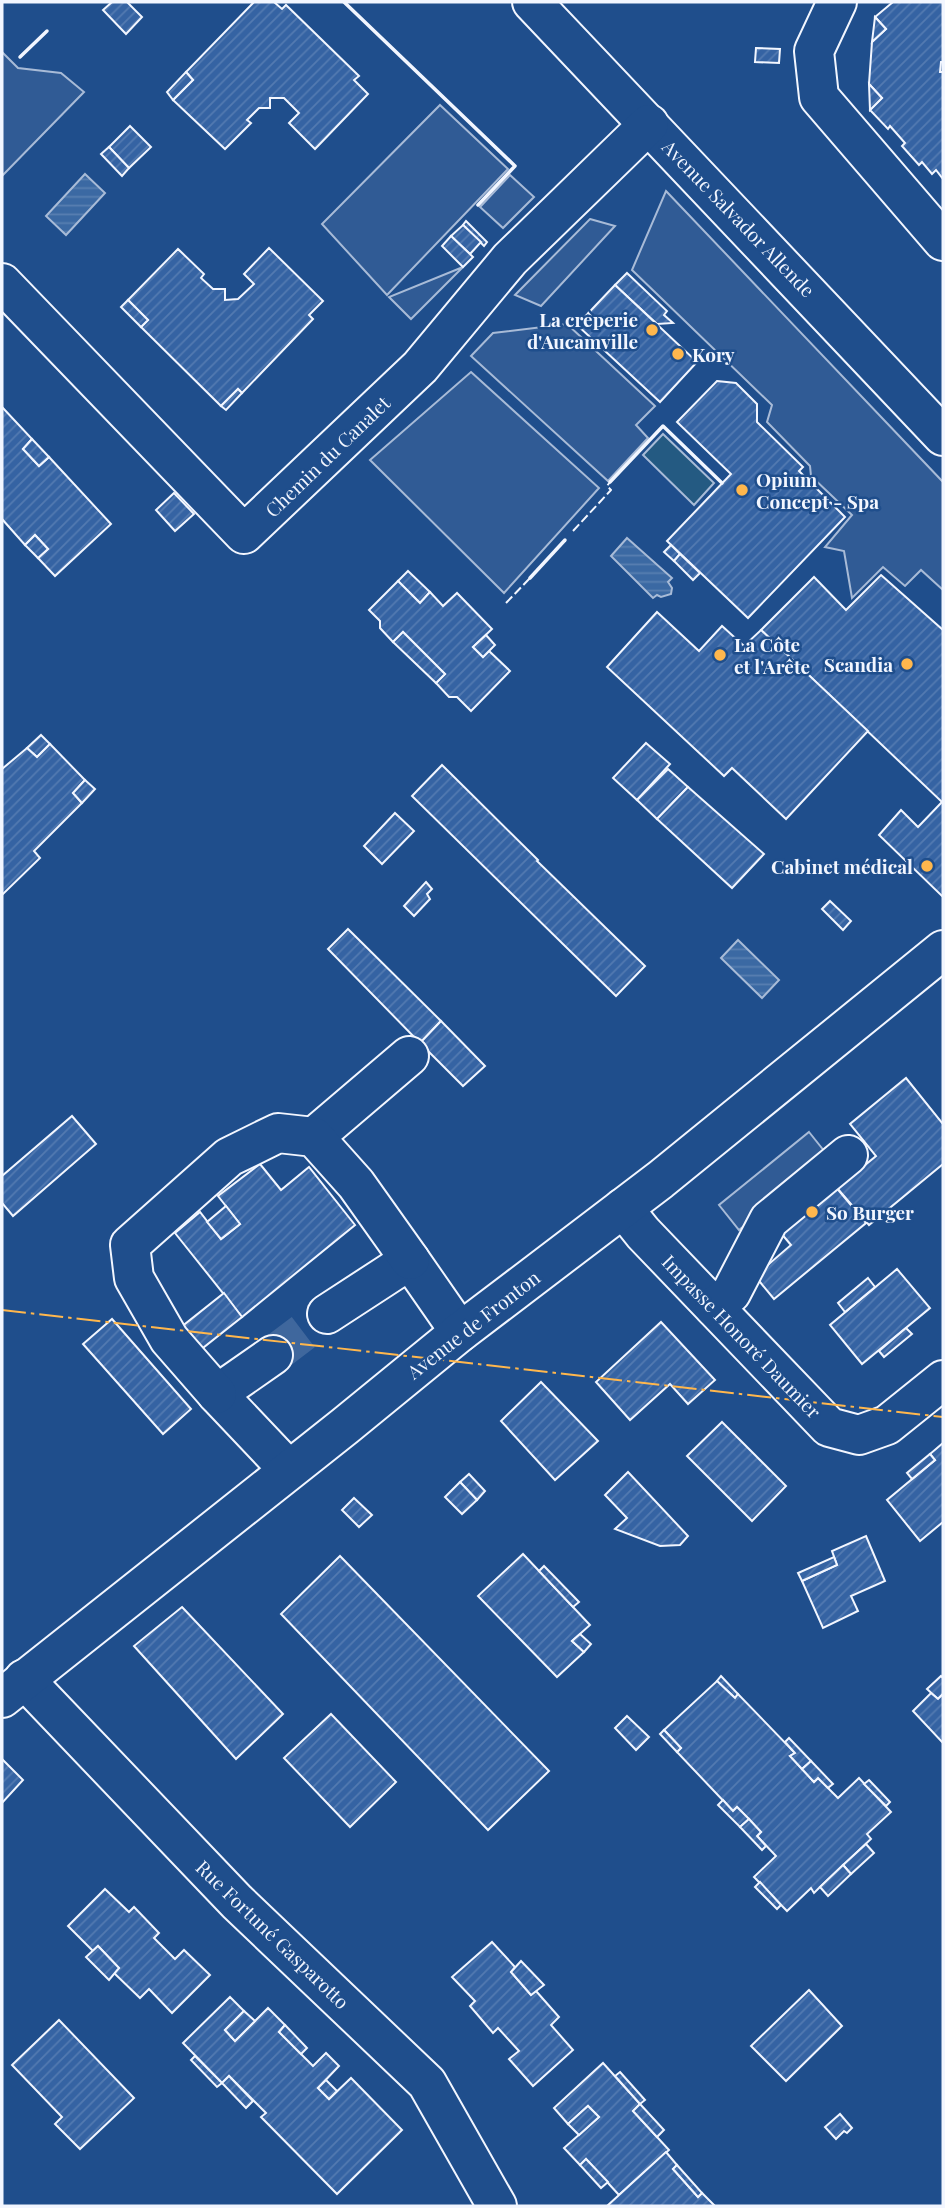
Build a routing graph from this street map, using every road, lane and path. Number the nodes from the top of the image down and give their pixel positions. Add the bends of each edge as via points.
1 (532, 2) edge
2 (837, 2) edge
3 (649, 124) junction
4 (943, 241) edge
5 (2, 283) edge
6 (943, 436) edge
7 (943, 950) edge
8 (409, 1056) dead end
9 (314, 1137) junction
10 (848, 1155) dead end
11 (623, 1208) junction
12 (410, 1260) junction
13 (714, 1307) junction
14 (327, 1314) tunnel mouth
15 (460, 1332) junction
16 (273, 1355) tunnel mouth
17 (943, 1380) edge
18 (217, 1394) junction
19 (288, 1469) junction
20 (13, 1688) edge
21 (496, 2206) edge

1 - 3 street, Avenue Salvador Allende
2 - 4 street via 814,51 819,97
3 - 5 street, Chemin du Canalet via 510,259 420,367 244,534
3 - 6 street, Avenue Salvador Allende
7 - 11 street, Avenue de Fronton
8 - 9 street
9 - 12 street via 356,1184
9 - 18 street via 278,1133 229,1157 130,1245 134,1278 169,1339
10 - 13 street via 769,1220 731,1293
11 - 13 street, Impasse Honoré Daumier
11 - 15 street, Avenue de Fronton
12 - 14 street
12 - 15 street
13 - 17 street, Impasse Honoré Daumier via 829,1427 859,1435 887,1425
15 - 19 street, Avenue de Fronton
16 - 18 street
18 - 19 street
19 - 20 street, Avenue de Fronton
20 - 21 street, Rue Fortuné Gasparotto via 427,2083

